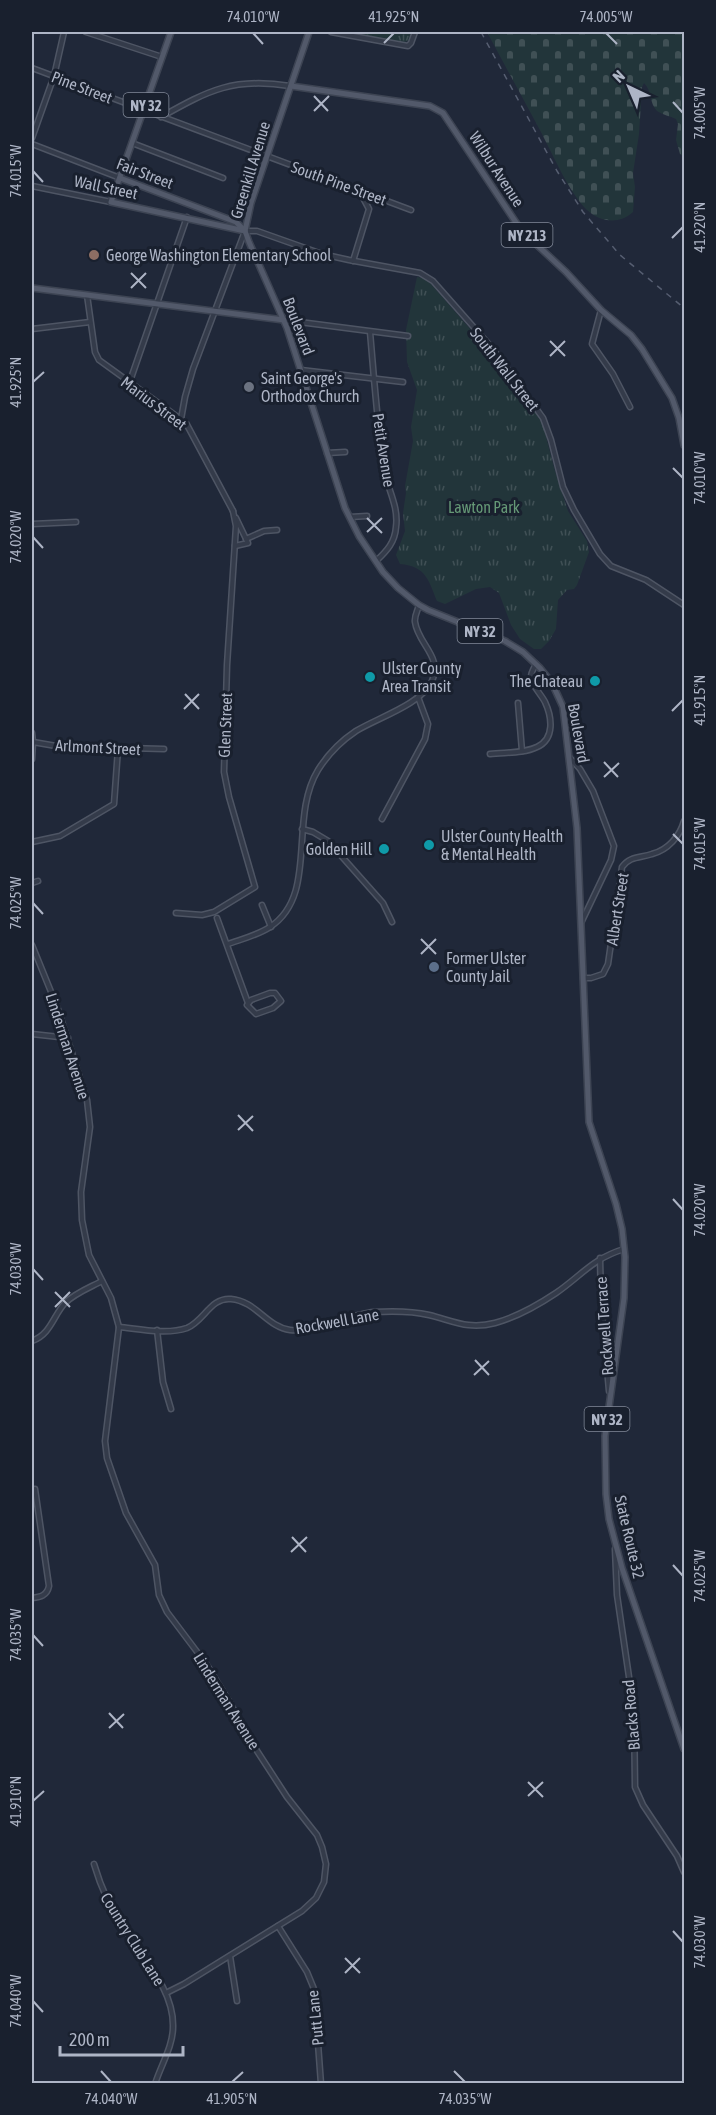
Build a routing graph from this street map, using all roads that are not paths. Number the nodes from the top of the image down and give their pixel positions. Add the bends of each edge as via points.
1 (64, 32) edge
2 (86, 32) edge
3 (171, 32) edge
4 (309, 32) edge
5 (331, 32) edge
6 (415, 32) edge
7 (162, 57) junction
8 (32, 68) edge
9 (54, 76) junction
10 (291, 86) junction
11 (143, 111) junction
12 (160, 117) junction
13 (32, 138) edge
14 (132, 143) junction
15 (32, 144) edge
16 (267, 157) junction
17 (120, 178) junction
18 (223, 178) dead end
19 (32, 186) edge
20 (358, 191) junction
21 (111, 202) junction
22 (411, 210) dead end
23 (188, 218) junction
24 (245, 231) junction
25 (353, 261) junction
26 (32, 288) edge
27 (87, 295) junction
28 (157, 304) junction
29 (601, 310) junction
30 (215, 311) junction
31 (284, 320) junction
32 (90, 322) junction
33 (32, 329) edge
34 (370, 332) junction
35 (408, 336) dead end
36 (301, 370) junction
37 (373, 379) junction
38 (403, 382) dead end
39 (129, 384) junction
40 (630, 408) dead end
41 (181, 419) junction
42 (684, 445) edge
43 (345, 452) dead end
44 (327, 453) junction
45 (233, 511) junction
46 (367, 516) dead end
47 (350, 518) junction
48 (76, 522) dead end
49 (32, 524) edge
50 (277, 530) dead end
51 (247, 541) junction
52 (235, 546) junction
53 (376, 562) junction
54 (420, 605) junction
55 (684, 605) edge
56 (536, 664) junction
57 (418, 697) junction
58 (518, 703) dead end
59 (32, 733) edge
60 (33, 742) junction
61 (118, 749) junction
62 (164, 749) dead end
63 (522, 750) junction
64 (490, 754) dead end
65 (570, 758) junction
66 (32, 759) edge
67 (382, 819) dead end
68 (684, 821) edge
69 (302, 829) junction
70 (683, 830) edge
71 (32, 842) edge
72 (38, 881) dead end
73 (32, 883) edge
74 (262, 905) dead end
75 (176, 914) dead end
76 (217, 918) dead end
77 (392, 922) dead end
78 (580, 923) junction
79 (271, 927) junction
80 (228, 944) junction
81 (32, 945) edge
82 (582, 978) junction
83 (248, 1003) junction
84 (32, 1034) edge
85 (68, 1038) junction
86 (608, 1181) joint
87 (624, 1249) junction
88 (600, 1258) junction
89 (102, 1281) junction
90 (119, 1325) junction
91 (157, 1330) junction
92 (32, 1341) edge
93 (609, 1395) junction
94 (171, 1408) dead end
95 (35, 1489) dead end
96 (615, 1546) junction
97 (32, 1598) edge
98 (684, 1749) edge
99 (94, 1864) dead end
100 (684, 1872) edge
101 (278, 1926) junction
102 (230, 1956) junction
103 (166, 1993) junction
104 (237, 2001) dead end
105 (155, 2084) edge
106 (321, 2084) edge

1 - 9 street
2 - 7 street
3 - 7 main road, NY 32
4 - 10 main road, Greenkill Avenue
5 - 6 street via 398,45 409,45
7 - 11 main road, NY 32
8 - 9 street, Pine Street
9 - 11 street, Pine Street
9 - 13 street
10 - 12 street via 236,84
10 - 16 main road, Greenkill Avenue
10 - 29 main road, Wilbur Avenue / NY 213 via 430,106 443,113 513,220
11 - 12 street, Pine Street
11 - 14 main road, NY 32
12 - 16 street, Pine Street
14 - 17 main road, NY 32
14 - 18 street
15 - 17 street, Fair Street
16 - 20 street, South Pine Street
16 - 24 main road, Greenkill Avenue
17 - 21 main road, NY 32
17 - 24 main road, Fair Street via 236,222
19 - 21 street, Wall Street
20 - 22 street, South Pine Street
20 - 25 street via 369,209
21 - 23 main road, Wall Street
23 - 24 main road, Wall Street
23 - 28 street
24 - 25 street, South Wall Street via 257,231
24 - 30 street, Greenkill Avenue
24 - 31 main road, Boulevard / NY 32
25 - 55 street, South Wall Street via 420,273 442,290 494,350 543,418 563,487 600,554 611,566 646,580
26 - 27 main road
27 - 28 main road
27 - 32 street, Marius Street
28 - 30 main road
28 - 39 street
29 - 40 street via 592,344
29 - 42 main road, Wilbur Avenue / NY 213 via 631,335 649,359 676,407
30 - 31 main road
30 - 41 street, Greenkill Avenue via 193,369
31 - 34 street
31 - 36 main road, Boulevard / NY 32
32 - 33 street
32 - 39 street, Marius Street via 99,360
34 - 35 street
34 - 37 street, Petit Avenue
36 - 37 street
36 - 44 main road, Boulevard / NY 32
37 - 38 street
37 - 53 street, Petit Avenue via 384,469 397,524 390,547
39 - 41 street, Marius Street
41 - 45 street, Marius Street
43 - 44 street
44 - 47 main road, Boulevard / NY 32
45 - 51 street, Marius Street
45 - 52 street, Glen Street
46 - 47 street
47 - 53 main road, Boulevard / NY 32
48 - 49 street
50 - 51 street via 261,532
51 - 52 street
52 - 75 street, Glen Street via 224,772 255,886 214,912
53 - 54 main road, Boulevard / NY 32 via 398,588
54 - 56 main road, Boulevard / NY 32 via 505,641
54 - 57 street via 415,622 435,663 435,671 429,686
56 - 63 street via 532,680 545,701 550,727 541,744
56 - 65 main road, Boulevard / NY 32 via 552,683 560,701
57 - 67 street via 428,724 425,739
57 - 69 street via 336,747 313,779
58 - 63 street
59 - 60 street
60 - 61 street, Arlmont Street
60 - 66 street
61 - 62 street, Arlmont Street
61 - 71 street via 114,804 60,836
63 - 64 street
65 - 78 main road, Boulevard / NY 32 via 577,819
65 - 78 street via 593,791 614,846
68 - 70 street, Albert Street
69 - 77 street via 327,841 383,903
69 - 79 street via 299,884 286,912
70 - 82 street, Albert Street via 657,852 631,858 622,867 608,964 598,977
72 - 73 street
74 - 79 street
76 - 80 street
78 - 82 main road, Boulevard / NY 32
79 - 80 street
80 - 83 street
81 - 85 street, Linderman Avenue
82 - 86 main road, Boulevard / NY 32 via 589,1122
83 - 83 street via 256,1014 273,1008 281,1000 270,993
84 - 85 street
85 - 89 street, Linderman Avenue via 85,1089 90,1119 81,1192 82,1220 89,1255
86 - 87 main road, State Route 32 / NY 32
87 - 88 street, Rockwell Lane
87 - 93 main road, State Route 32 / NY 32 via 624,1298
88 - 91 street, Rockwell Lane via 549,1298 493,1323 470,1326 420,1313 378,1312 292,1330 277,1325 244,1301 228,1299 216,1302 187,1328
88 - 93 street, Rockwell Terrace
89 - 90 street, Linderman Avenue
89 - 92 street via 67,1301 48,1330
90 - 91 street, Rockwell Lane
90 - 101 street, Linderman Avenue via 105,1447 126,1513 152,1557 159,1595 167,1612 207,1665 248,1737 322,1847 326,1871 322,1889 311,1903
91 - 94 street via 163,1382
93 - 96 main road, State Route 32 / NY 32 via 604,1461
95 - 97 street via 49,1586 43,1596
96 - 98 main road, State Route 32 / NY 32
96 - 100 street, Blacks Road via 616,1595 634,1711 635,1787
99 - 103 street, Country Club Lane via 112,1909
101 - 102 street, Linderman Avenue
101 - 106 street, Putt Lane via 314,1989
102 - 103 street, Linderman Avenue
102 - 104 street
103 - 105 street, Country Club Lane via 173,2030

